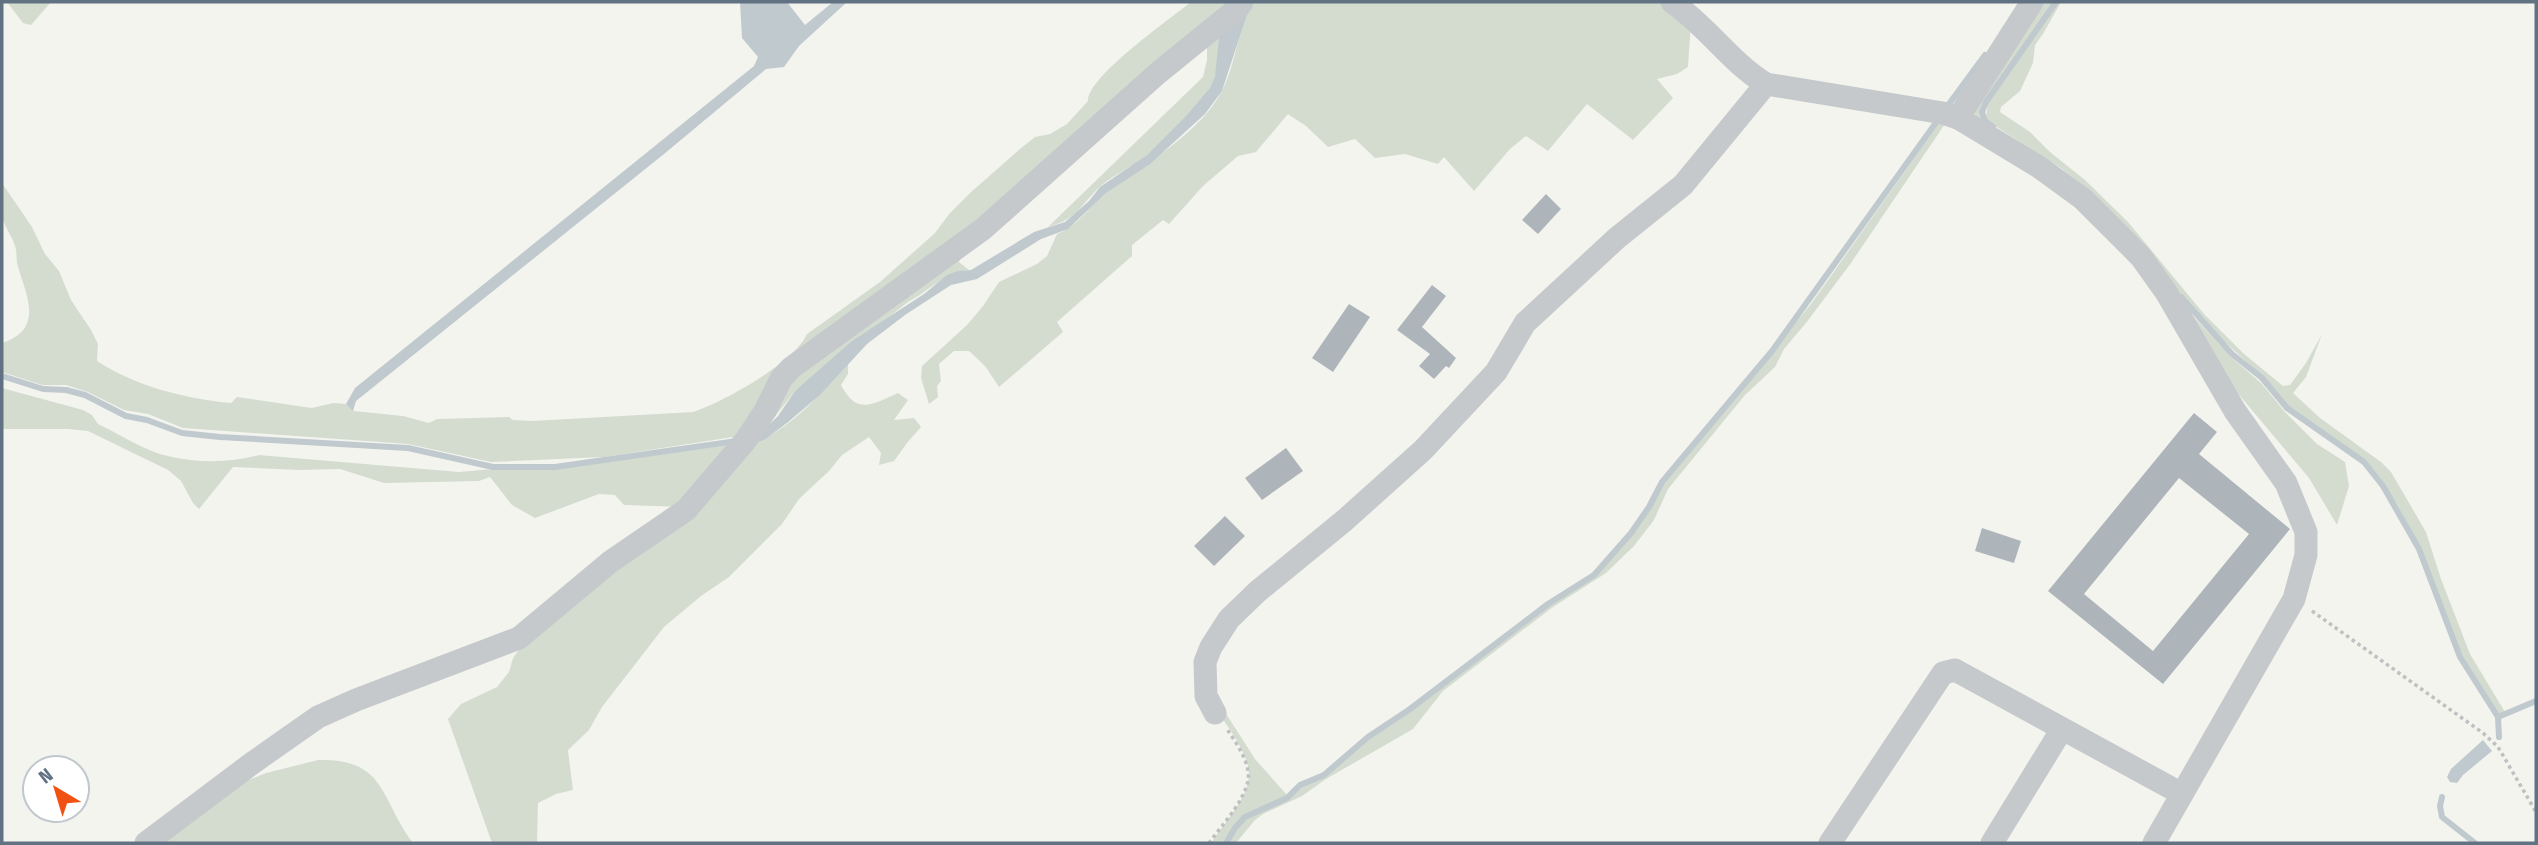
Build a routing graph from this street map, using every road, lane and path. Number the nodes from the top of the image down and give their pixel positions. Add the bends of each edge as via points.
1 (1242, 2) edge
2 (1672, 2) edge
3 (2032, 2) edge
4 (1766, 84) junction
5 (1958, 118) junction
6 (2294, 599) junction
7 (1215, 713) joint
8 (2062, 729) junction
9 (2182, 794) junction
10 (2536, 812) edge
11 (146, 843) edge
12 (1209, 843) edge
13 (1830, 843) edge
14 (1992, 843) edge
15 (2154, 843) edge

1 - 11 street via 983,229 791,368 746,440 686,510 610,562 519,638 318,718
2 - 4 street
3 - 5 street
4 - 5 street
4 - 7 street via 1683,185 1525,323 1496,372 1423,450 1229,619 1205,662 1206,696
5 - 6 street via 2083,199 2141,257 2166,292 2235,411 2286,483 2306,531 2306,555
6 - 9 street
6 - 10 path via 2483,733 2498,747
7 - 12 path via 1241,752 1248,779 1237,804
8 - 9 street
8 - 13 street via 1955,670 1943,673
8 - 14 street
9 - 15 street

